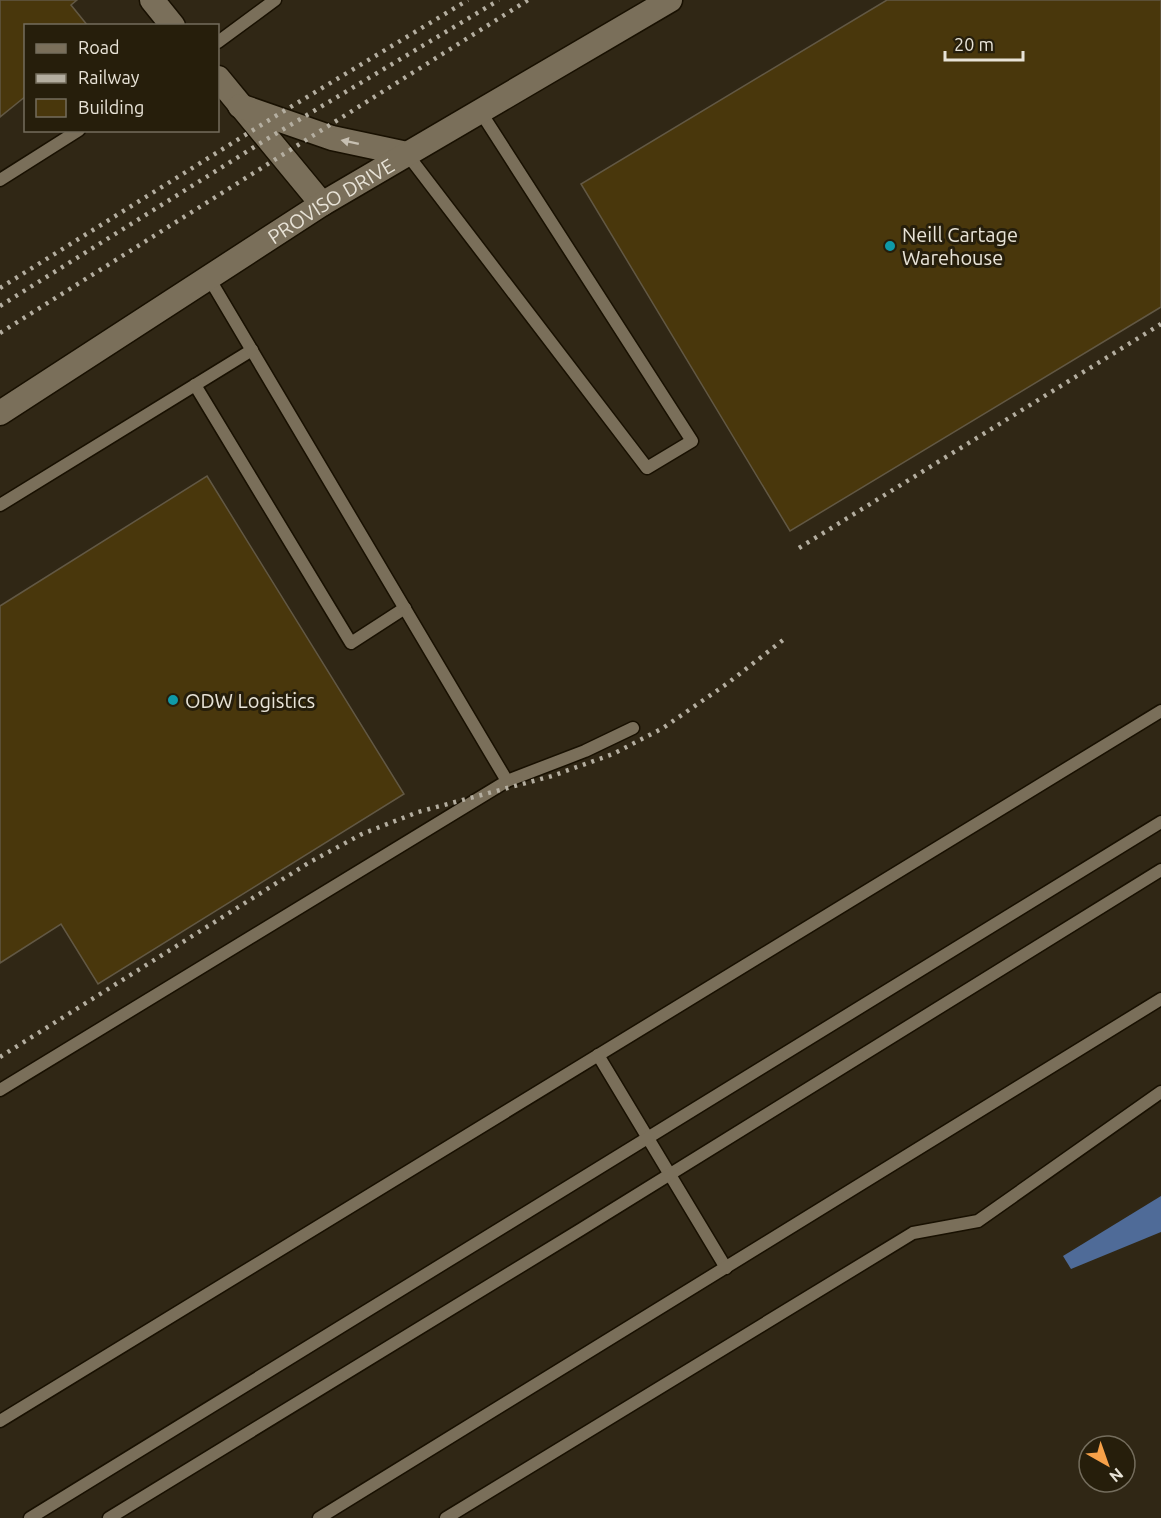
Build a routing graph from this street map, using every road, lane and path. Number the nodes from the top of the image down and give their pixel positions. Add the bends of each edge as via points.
1 (152, 0) edge
2 (275, 0) edge
3 (670, 0) edge
4 (171, 24) edge
5 (219, 41) edge
6 (219, 79) edge
7 (240, 106) junction
8 (480, 111) junction
9 (76, 132) edge
10 (407, 154) junction
11 (0, 180) edge
12 (322, 204) junction
13 (208, 278) junction
14 (252, 350) junction
15 (195, 385) junction
16 (0, 413) edge
17 (0, 505) edge
18 (405, 608) junction
19 (1161, 711) edge
20 (633, 728) dead end
21 (507, 781) junction
22 (1161, 822) edge
23 (1161, 870) edge
24 (1161, 999) edge
25 (598, 1056) junction
26 (0, 1090) edge
27 (1161, 1092) edge
28 (648, 1138) junction
29 (670, 1174) junction
30 (726, 1268) junction
31 (0, 1421) edge
32 (30, 1518) edge
33 (109, 1518) edge
34 (319, 1518) edge
35 (446, 1518) edge

1 - 4 street
2 - 5 lane
3 - 8 street, PROVISO DRIVE
6 - 7 street
10 -> 7 street via 332,138
7 - 12 street
8 - 10 street, PROVISO DRIVE
8 - 10 lane via 692,441 647,468
9 - 11 lane
10 - 12 street, PROVISO DRIVE
12 - 13 street, PROVISO DRIVE
13 - 14 lane
13 - 16 street, PROVISO DRIVE
14 - 15 lane
14 - 18 lane
15 - 17 lane
15 - 18 lane via 351,643
18 - 21 lane
19 - 25 lane
20 - 21 lane
21 - 26 lane
22 - 28 lane
23 - 29 lane
24 - 30 lane
25 - 28 lane
25 - 31 lane
27 - 35 lane via 978,1221 913,1233
28 - 29 lane
28 - 32 lane
29 - 30 lane
29 - 33 lane
30 - 34 lane

